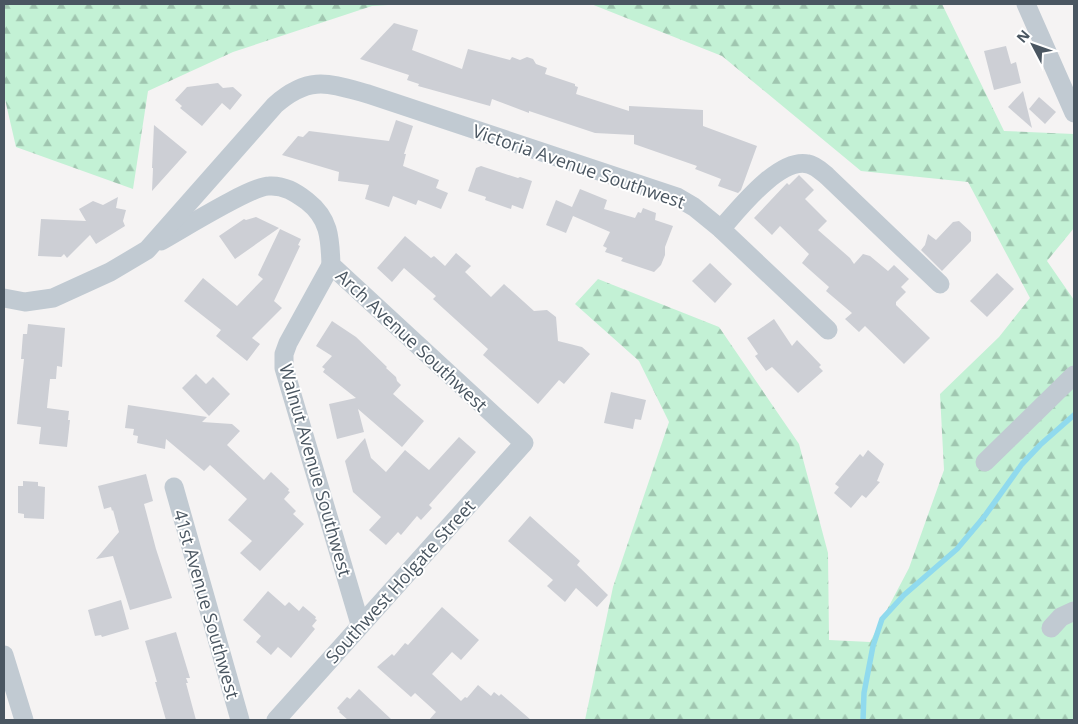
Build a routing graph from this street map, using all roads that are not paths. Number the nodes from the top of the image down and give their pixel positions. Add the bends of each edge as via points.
1 (1026, 4) edge
2 (1074, 113) edge
3 (720, 229) junction
4 (147, 250) junction
5 (331, 266) junction
6 (940, 284) dead end
7 (4, 298) edge
8 (828, 330) dead end
9 (1074, 375) edge
10 (524, 443) joint
11 (985, 462) dead end
12 (174, 487) dead end
13 (1074, 611) edge
14 (360, 624) junction
15 (1051, 628) dead end
16 (4, 655) edge
17 (24, 720) edge
18 (240, 720) edge
19 (276, 720) edge

1 - 2 street
3 - 4 street, Victoria Avenue Southwest via 677,197 368,94 318,84 303,86 275,105
3 - 6 street via 760,186 792,164 808,164 819,170
3 - 8 street, Victoria Avenue Southwest
4 - 5 street, Arch Avenue Southwest via 250,191 267,185 282,186 310,203 323,219 330,236
4 - 7 street, Arch Avenue Southwest via 110,272 53,298 26,302
5 - 10 street, Arch Avenue Southwest
5 - 14 street, Walnut Avenue Southwest via 288,343 284,368
9 - 11 street
10 - 14 street, Southwest Holgate Street
12 - 18 street, 41st Avenue Southwest
13 - 15 street via 1060,617
14 - 19 street, Southwest Holgate Street
16 - 17 street

